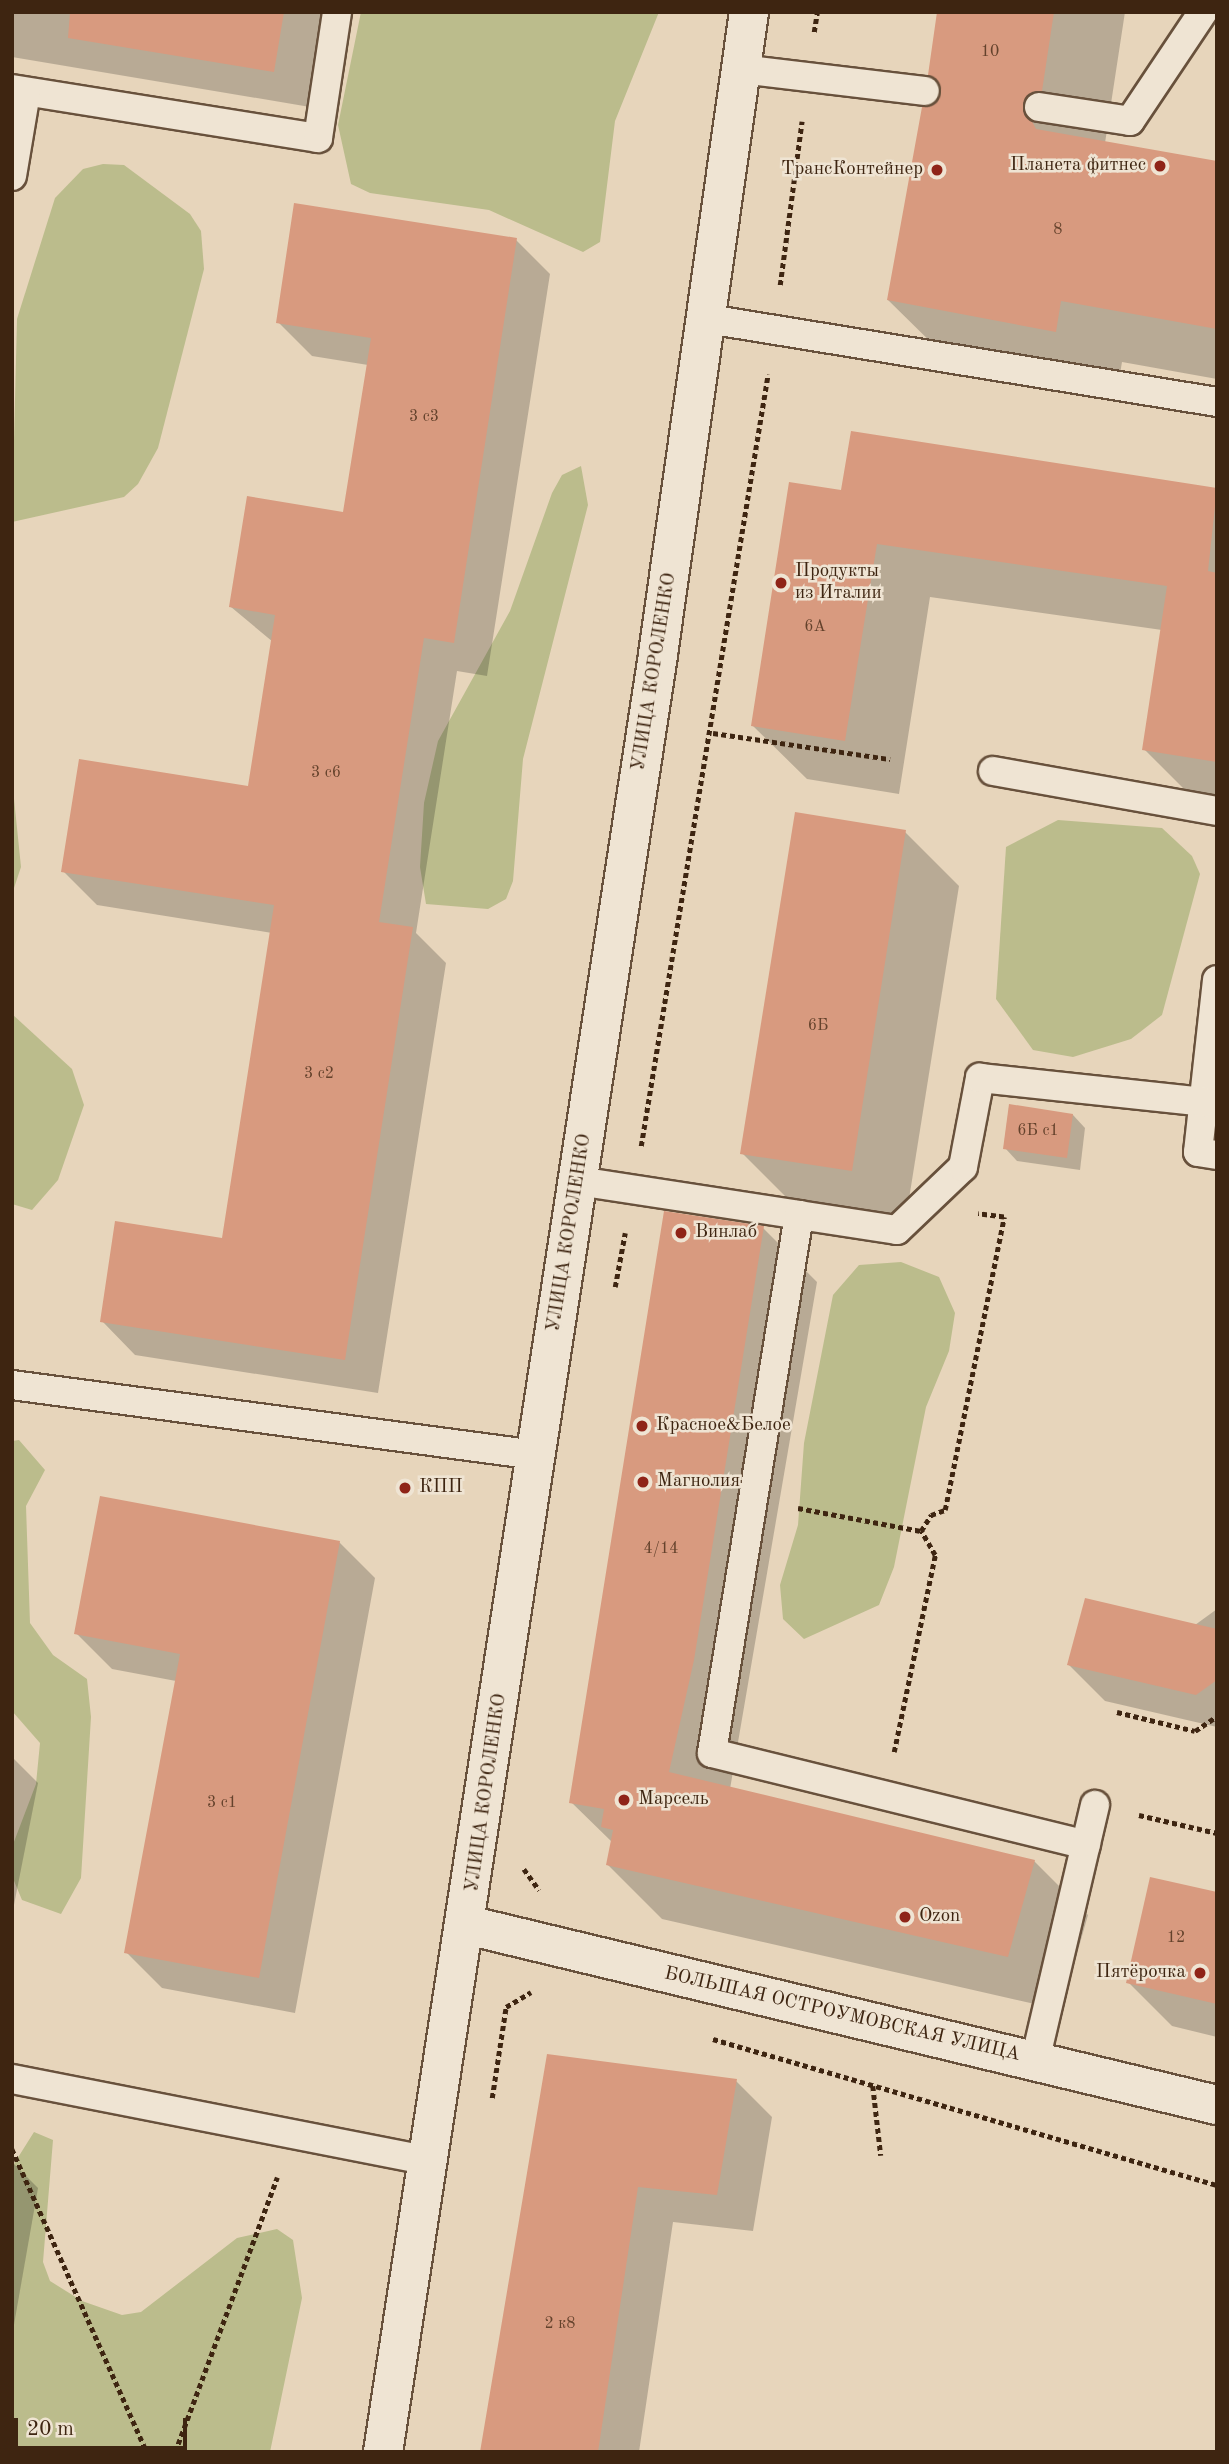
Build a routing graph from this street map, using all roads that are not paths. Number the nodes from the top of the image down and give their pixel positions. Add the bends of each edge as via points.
1 (337, 12) edge
2 (749, 12) edge
3 (1203, 12) edge
4 (741, 69) junction
5 (19, 90) edge
6 (925, 91) dead end
7 (1040, 107) dead end
8 (12, 176) edge
9 (708, 319) junction
10 (1217, 402) edge
11 (993, 771) dead end
12 (1217, 811) edge
13 (1217, 980) edge
14 (1204, 1102) junction
15 (1217, 1155) edge
16 (578, 1181) junction
17 (800, 1215) junction
18 (12, 1385) edge
19 (536, 1455) junction
20 (1095, 1805) road end
21 (1086, 1845) junction
22 (467, 1926) junction
23 (1035, 2061) junction
24 (12, 2079) edge
25 (1217, 2105) edge
26 (429, 2161) junction
27 (383, 2452) edge

1 - 5 lane via 318,138
2 - 4 street, УЛИЦА КОРОЛЕНКО
3 - 7 lane via 1130,121
4 - 6 lane
4 - 9 street, УЛИЦА КОРОЛЕНКО
5 - 8 lane
9 - 10 lane
9 - 16 street, УЛИЦА КОРОЛЕНКО
11 - 12 lane
13 - 14 lane
14 - 15 lane via 1198,1152
14 - 17 lane via 980,1078 963,1167 897,1230
16 - 17 lane
16 - 19 street, УЛИЦА КОРОЛЕНКО
17 - 21 lane via 712,1753
18 - 19 lane
19 - 22 street, УЛИЦА КОРОЛЕНКО
20 - 21 lane
21 - 23 lane
22 - 23 street, БОЛЬШАЯ ОСТРОУМОВСКАЯ УЛИЦА
22 - 26 street, УЛИЦА КОРОЛЕНКО
23 - 25 street, БОЛЬШАЯ ОСТРОУМОВСКАЯ УЛИЦА
24 - 26 lane
26 - 27 street, УЛИЦА КОРОЛЕНКО

